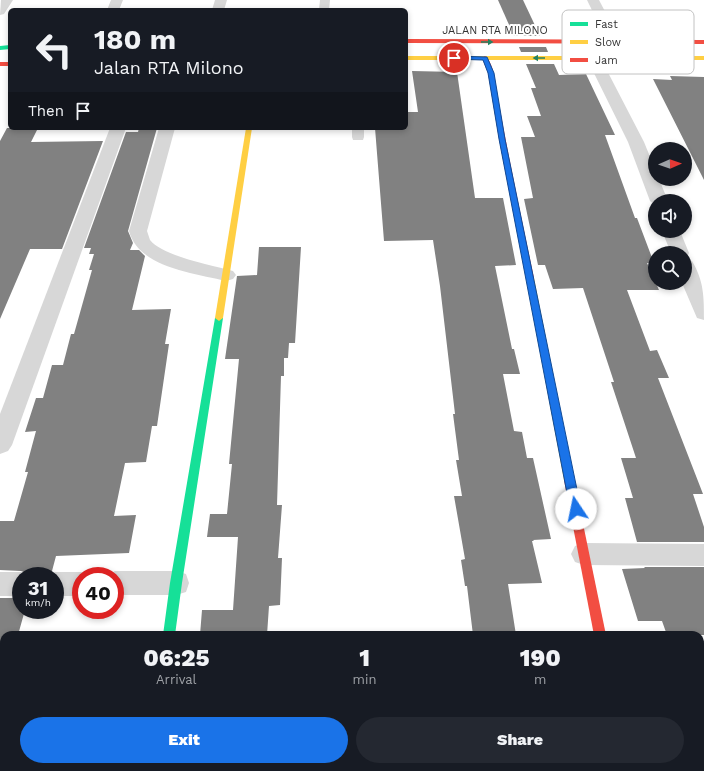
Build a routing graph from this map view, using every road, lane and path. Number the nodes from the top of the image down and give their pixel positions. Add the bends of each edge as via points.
1 (7, 0) edge
2 (593, 0) edge
3 (598, 10) edge
4 (0, 11) edge
5 (408, 41) edge
6 (551, 42) junction
7 (562, 42) edge
8 (408, 58) edge
9 (485, 58) junction
10 (557, 58) junction
11 (562, 58) edge
12 (694, 58) edge
13 (704, 58) edge
14 (602, 74) edge
15 (117, 130) edge
16 (166, 130) edge
17 (249, 130) edge
18 (656, 194) edge
19 (226, 275) junction
20 (692, 283) edge
21 (704, 313) edge
22 (0, 445) edge
23 (584, 554) junction
24 (704, 555) edge
25 (124, 583) edge
26 (176, 583) junction
27 (0, 584) edge
28 (12, 584) edge
29 (170, 631) edge
30 (599, 631) edge

1 - 4 street
2 - 3 street
5 -> 6 main road, JALAN RTA MILONO
6 - 7 main road, JALAN RTA MILONO
6 - 10 main road
8 - 9 main road
10 -> 9 main road
9 - 23 main road via 491,73
10 - 11 main road
12 - 13 main road
14 - 18 street via 636,142
15 - 22 street
16 - 19 street via 138,231 142,242 151,250 170,259
17 - 19 main road
19 - 26 main road
20 - 21 street
23 - 24 street
23 - 30 main road
25 - 26 street
26 - 29 main road
27 - 28 street

